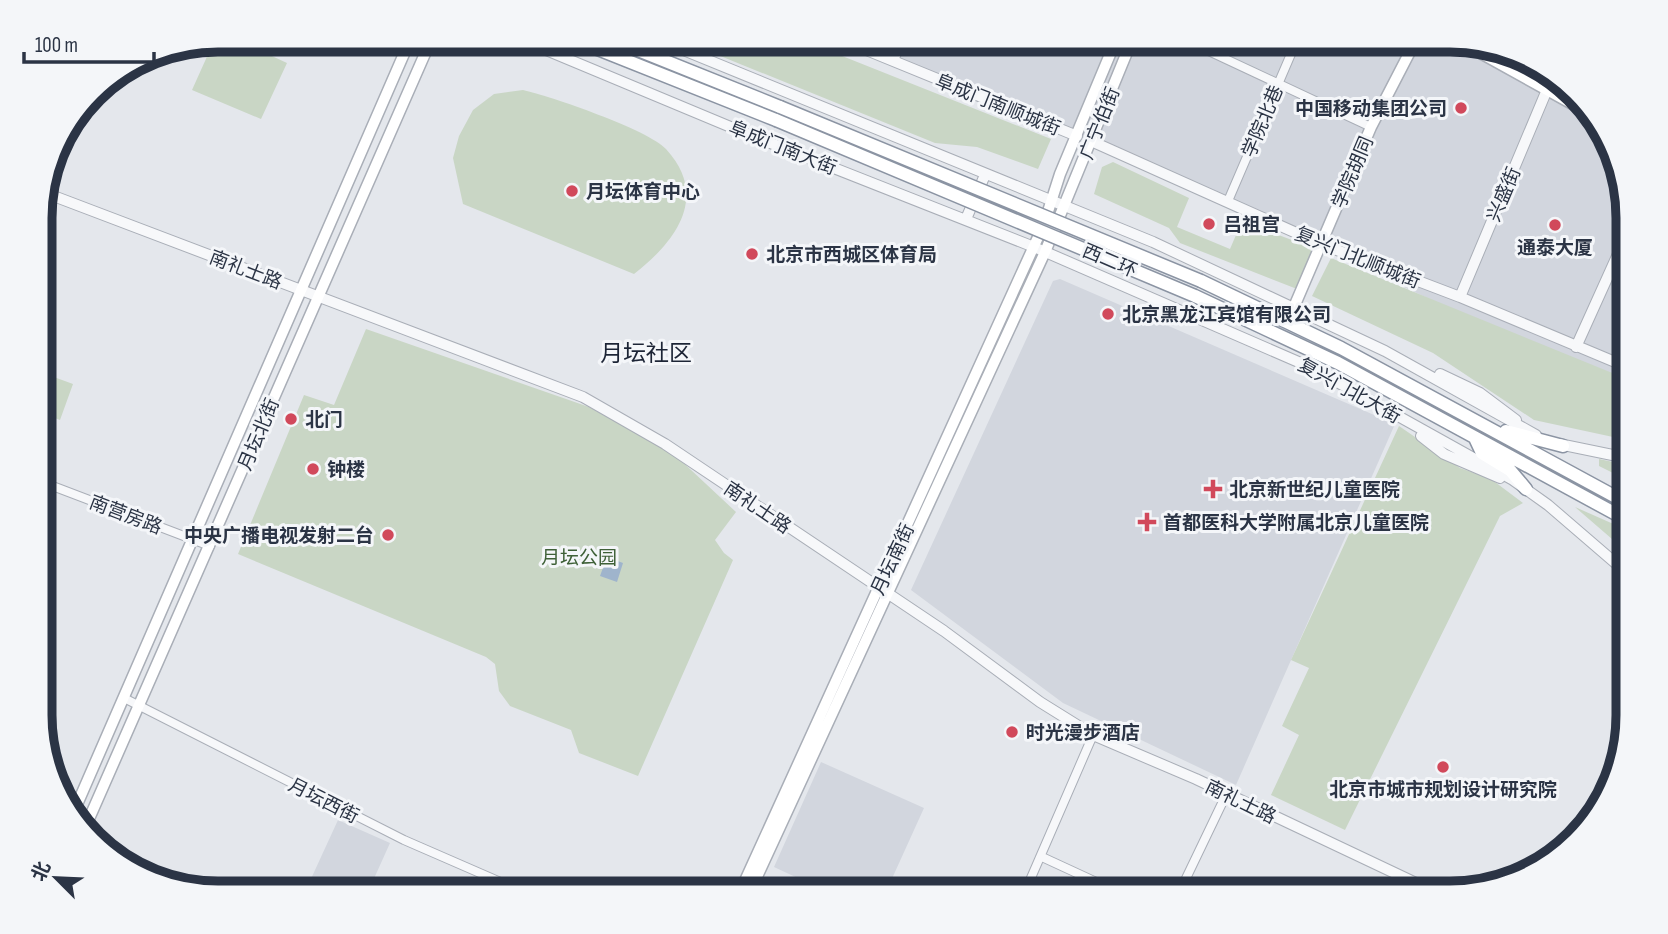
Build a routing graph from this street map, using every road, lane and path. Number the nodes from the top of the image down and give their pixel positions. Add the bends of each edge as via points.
1 (874, 52) edge
2 (896, 52) edge
3 (1111, 52) edge
4 (1127, 52) edge
5 (1210, 52) edge
6 (1292, 52) edge
7 (1410, 52) edge
8 (404, 53) edge
9 (425, 53) edge
10 (553, 53) edge
11 (607, 53) edge
12 (644, 53) edge
13 (689, 53) edge
14 (1490, 57) edge
15 (893, 60) junction
16 (1509, 64) edge
17 (1278, 85) junction
18 (1548, 88) junction
19 (1556, 91) edge
20 (1562, 96) edge
21 (1371, 127) junction
22 (1077, 136) junction
23 (1090, 141) junction
24 (985, 175) junction
25 (54, 196) edge
26 (975, 197) junction
27 (1228, 201) junction
28 (1051, 202) junction
29 (1066, 207) junction
30 (965, 219) junction
31 (1044, 224) junction
32 (1056, 229) junction
33 (1321, 244) junction
34 (1034, 247) junction
35 (1045, 252) junction
36 (1615, 260) edge
37 (301, 290) junction
38 (319, 296) junction
39 (1460, 297) junction
40 (1294, 307) junction
41 (1576, 346) junction
42 (1615, 362) edge
43 (1479, 422) junction
44 (1475, 438) junction
45 (1563, 446) junction
46 (1615, 456) edge
47 (52, 486) edge
48 (1526, 488) junction
49 (1615, 496) edge
50 (1615, 514) edge
51 (194, 540) junction
52 (210, 546) junction
53 (1615, 563) edge
54 (883, 590) junction
55 (124, 698) junction
56 (139, 705) junction
57 (1093, 735) junction
58 (1226, 795) junction
59 (78, 803) edge
60 (89, 819) edge
61 (1042, 857) junction
62 (498, 881) edge
63 (745, 881) edge
64 (755, 881) edge
65 (1030, 881) edge
66 (1093, 881) edge
67 (1186, 881) edge
68 (1411, 881) edge

1 - 15 street, 阜成门南顺城街
2 - 15 street
3 - 22 main road, 广宁伯街
4 - 23 main road, 广宁伯街
5 - 17 street
6 - 17 street, 学院北巷
7 - 21 main road, 学院胡同
8 - 37 main road, 月坛北街
9 - 38 main road, 月坛北街
10 - 30 street, 阜成门南大街
11 - 44 highway, 西二环, bridge via 1195,296 1338,363
12 - 43 highway, 西二环, bridge via 1201,281 1342,348
13 - 24 street
14 - 18 main road
15 - 22 street, 阜成门南顺城街
16 - 18 main road
17 - 21 street
17 - 27 street, 学院北巷
18 - 19 main road
18 - 20 main road
18 - 39 street, 兴盛街
21 - 33 main road, 学院胡同
22 - 28 main road, 广宁伯街
23 - 27 street, 复兴门北顺城街
23 - 29 main road, 广宁伯街
24 - 26 street
24 - 28 street
25 - 37 street, 南礼士路
26 - 30 street
26 - 31 street
27 - 33 street, 复兴门北顺城街
28 - 29 street
28 - 31 main road, 广宁伯街
29 - 32 main road, 广宁伯街
29 - 40 street
30 - 34 street, 阜成门南大街
31 - 32 street
31 - 34 main road, 月坛南街
32 - 35 main road, 月坛南街
33 - 39 street, 复兴门北顺城街
33 - 40 main road, 学院胡同
34 - 35 street, 阜成门南大街
34 - 54 main road, 月坛南街
35 - 48 street, 复兴门北大街 via 1310,367 1387,411 1444,454
35 - 54 main road, 月坛南街
36 - 41 street
37 - 38 street, 南礼士路
37 - 51 main road, 月坛北街
38 - 52 main road, 月坛北街
38 - 54 street, 南礼士路 via 619,415
39 - 41 street, 复兴门北顺城街
40 - 45 street via 1480,393 1527,430
41 - 42 street, 复兴门北顺城街
43 - 45 highway
43 - 49 highway, 西二环
44 - 48 highway via 1482,453 1510,470
44 - 50 highway, 西二环
45 - 46 street
47 - 51 street, 南营房路
48 - 53 street
51 - 52 street, 南营房路
51 - 55 main road, 月坛北街
52 - 56 main road, 月坛北街
54 - 57 street, 南礼士路
54 - 63 main road, 月坛南街
54 - 64 main road, 月坛南街
55 - 56 street, 月坛西街
55 - 59 main road, 月坛北街
56 - 60 main road, 月坛北街
56 - 62 street, 月坛西街 via 404,840
57 - 58 street, 南礼士路
57 - 61 street
58 - 67 street
58 - 68 street, 南礼士路
61 - 65 street
61 - 66 street

